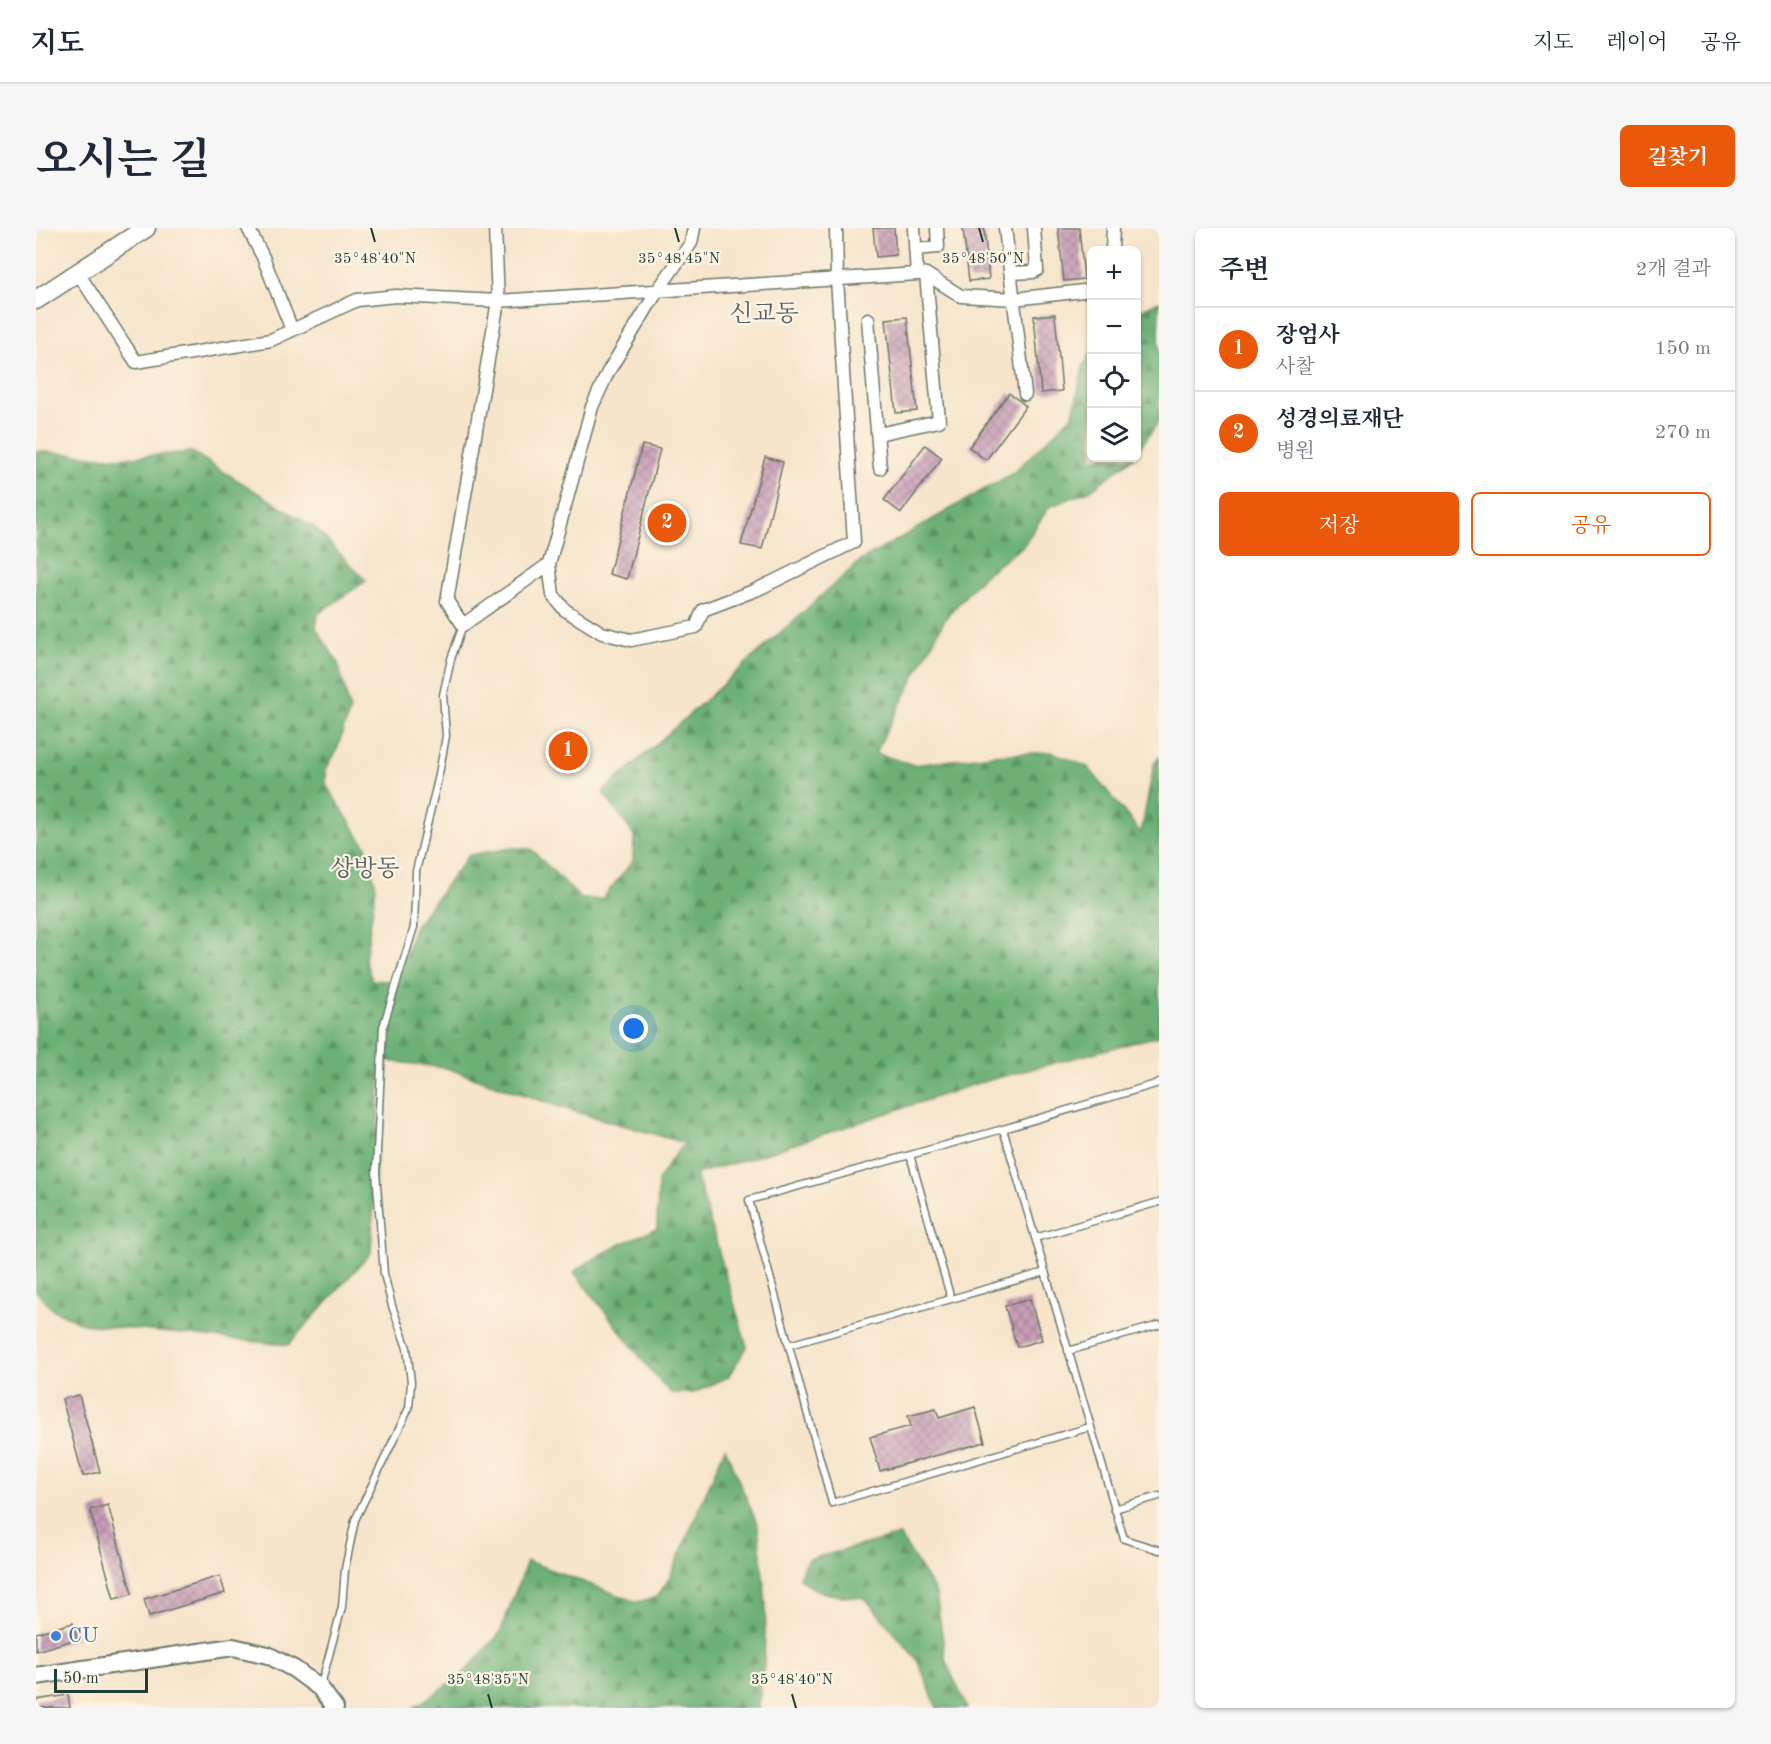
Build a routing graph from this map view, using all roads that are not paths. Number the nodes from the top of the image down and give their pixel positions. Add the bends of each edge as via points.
1 (146, 228) edge
2 (248, 228) edge
3 (495, 228) edge
4 (694, 228) edge
5 (836, 228) edge
6 (914, 228) edge
7 (937, 228) edge
8 (1005, 228) edge
9 (1034, 228) edge
10 (1113, 228) edge
11 (1112, 246) edge
12 (915, 249) junction
13 (78, 273) junction
14 (1011, 273) junction
15 (922, 274) junction
16 (837, 279) junction
17 (658, 290) junction
18 (1087, 291) edge
19 (1014, 298) junction
20 (36, 300) edge
21 (498, 301) junction
22 (868, 319) dead end
23 (292, 330) junction
24 (1025, 394) dead end
25 (878, 434) junction
26 (880, 468) dead end
27 (549, 564) junction
28 (463, 625) junction
29 (1159, 1083) edge
30 (1003, 1130) junction
31 (910, 1155) junction
32 (1159, 1202) edge
33 (1035, 1238) junction
34 (1045, 1272) junction
35 (951, 1299) junction
36 (1159, 1325) edge
37 (789, 1344) junction
38 (1068, 1351) junction
39 (1090, 1427) junction
40 (1159, 1496) edge
41 (1114, 1509) junction
42 (1159, 1550) edge
43 (36, 1676) edge
44 (320, 1688) junction
45 (335, 1708) edge

1 - 13 main road
2 - 23 street
3 - 21 street
4 - 17 street via 691,243
5 - 16 street
6 - 12 street
7 - 12 street via 938,248
8 - 14 street
9 - 14 street via 1037,270
10 - 11 street
12 - 15 street
13 - 20 main road
13 - 23 street via 136,362 271,340
14 - 19 street
15 - 16 street
15 - 19 street via 961,296
15 - 25 street via 939,421
16 - 17 street
16 - 27 street via 854,542 756,590 703,610 696,627 631,640 602,633 565,610 553,595
17 - 21 street
17 - 27 street via 608,372 592,407
18 - 19 street
19 - 24 street
21 - 23 street via 396,296 357,300
21 - 28 street via 447,602
22 - 25 street
25 - 26 street
27 - 28 street
28 - 44 lane via 443,695 446,736 416,871 414,927 383,1027 376,1172 384,1274 407,1348 409,1408 356,1520 345,1569 342,1607
29 - 30 lane
30 - 31 lane
30 - 33 lane
31 - 35 lane
31 - 37 lane via 749,1200
32 - 33 lane
33 - 34 lane
34 - 35 lane
34 - 38 lane
35 - 37 lane
36 - 38 lane
37 - 39 lane via 832,1503
38 - 39 lane
39 - 41 lane
40 - 41 lane
41 - 42 lane via 1124,1539
43 - 44 street via 233,1647 268,1655
44 - 45 street

